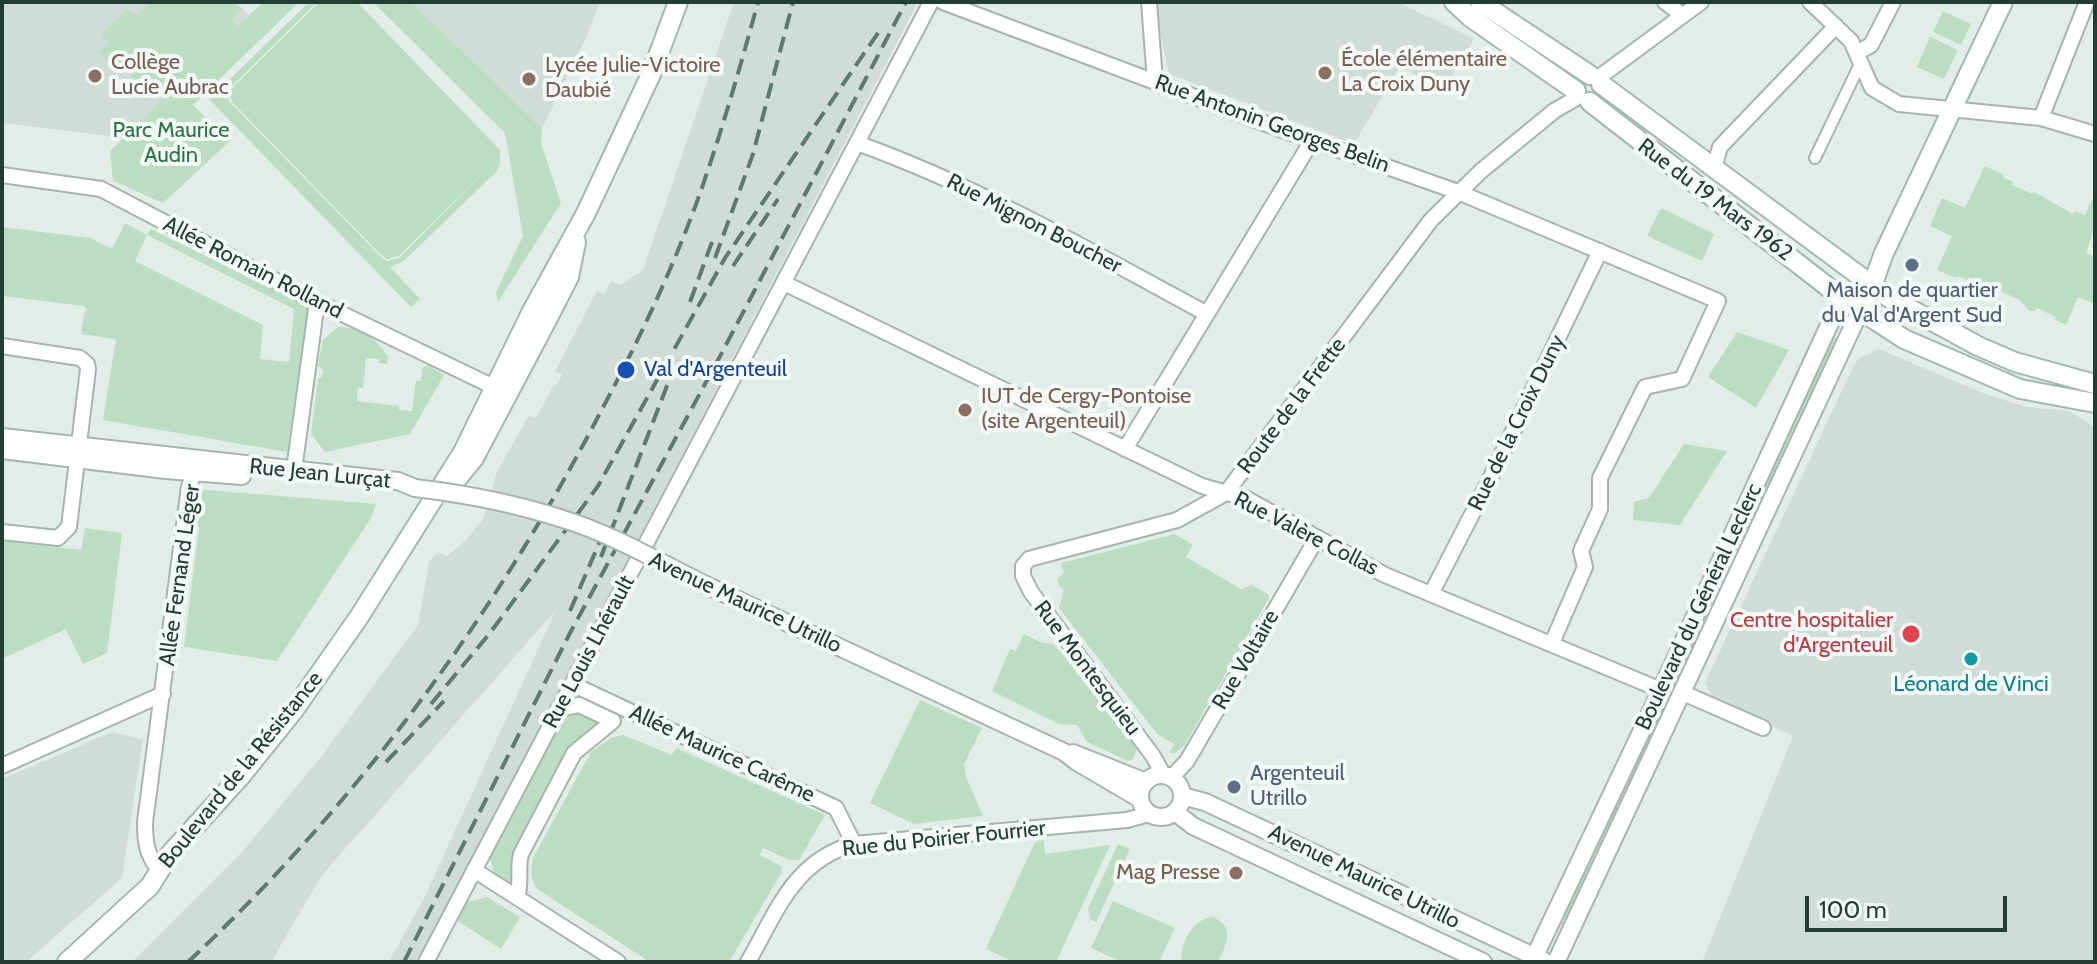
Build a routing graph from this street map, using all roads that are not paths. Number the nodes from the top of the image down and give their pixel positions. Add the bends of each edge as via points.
1 (678, 2) edge
2 (931, 2) edge
3 (943, 2) edge
4 (1149, 2) edge
5 (1454, 2) edge
6 (1480, 2) edge
7 (1665, 2) edge
8 (1701, 2) edge
9 (1810, 2) edge
10 (1893, 2) edge
11 (2003, 2) edge
12 (2087, 2) edge
13 (1682, 15) junction
14 (1836, 26) junction
15 (1859, 57) junction
16 (1596, 79) junction
17 (1155, 81) junction
18 (1581, 97) junction
19 (1952, 110) junction
20 (2041, 118) junction
21 (2095, 134) edge
22 (1313, 139) junction
23 (857, 143) junction
24 (1815, 158) dead end
25 (1714, 168) junction
26 (2, 175) edge
27 (1458, 192) junction
28 (579, 228) junction
29 (1600, 251) junction
30 (1866, 282) junction
31 (784, 283) junction
32 (1842, 297) junction
33 (317, 302) junction
34 (1860, 311) junction
35 (1207, 314) junction
36 (2, 346) edge
37 (2030, 368) junction
38 (2095, 384) edge
39 (496, 388) junction
40 (2020, 389) junction
41 (2095, 403) edge
42 (2, 437) edge
43 (1125, 449) junction
44 (2, 450) edge
45 (79, 451) junction
46 (196, 464) junction
47 (294, 470) junction
48 (415, 488) junction
49 (1226, 493) junction
50 (421, 520) junction
51 (2, 532) edge
52 (1317, 538) junction
53 (1029, 559) joint
54 (1431, 594) junction
55 (1552, 643) junction
56 (571, 685) junction
57 (1661, 690) junction
58 (1681, 692) junction
59 (163, 694) junction
60 (579, 705) junction
61 (558, 709) junction
62 (1763, 728) dead end
63 (1064, 752) junction
64 (2, 766) edge
65 (1167, 777) junction
66 (1146, 782) junction
67 (1182, 796) junction
68 (1140, 799) junction
69 (1175, 812) junction
70 (1149, 814) junction
71 (854, 844) junction
72 (159, 870) junction
73 (474, 870) junction
74 (517, 897) junction
75 (1537, 960) edge
76 (67, 962) edge
77 (426, 962) edge
78 (618, 962) edge
79 (748, 962) edge
80 (1483, 962) edge
81 (1556, 962) edge

1 - 28 main road, Boulevard de la Résistance via 652,72
2 - 23 street, Rue Louis Lhérault
3 - 17 street, Rue Antonin Georges Belin
4 - 17 street
5 - 18 main road, Rue du 19 Mars 1962
6 - 16 main road, Rue du 19 Mars 1962
7 - 13 street
8 - 13 street
9 - 14 street
10 - 15 street
11 - 19 main road, Boulevard du Général Leclerc
12 - 20 street
13 - 16 street
14 - 15 street
14 - 25 street via 1720,147
15 - 19 street via 1866,80 1878,93 1899,104
15 - 24 street
16 - 18 main road via 1600,95
16 - 25 main road, Rue du 19 Mars 1962
17 - 22 street, Rue Antonin Georges Belin
18 - 27 street via 1554,111
18 - 32 main road, Rue du 19 Mars 1962
19 - 20 street
19 - 30 main road, Boulevard du Général Leclerc via 1879,265
20 - 21 street
22 - 27 street, Rue Antonin Georges Belin
22 - 35 street
23 - 31 street, Rue Louis Lhérault
23 - 35 street, Rue Mignon Boucher via 1080,244
25 - 30 main road, Rue du 19 Mars 1962
26 - 33 street, Allée Romain Rolland via 101,189
27 - 29 street, Rue Antonin Georges Belin
27 - 49 street, Route de la Frette via 1431,220
28 - 39 main road, Boulevard de la Résistance
28 - 50 main road, Boulevard de la Résistance via 569,277 508,396 470,465
29 - 54 street, Rue de la Croix Duny
29 - 55 street, Rue Antonin Georges Belin via 1718,301 1682,379 1645,387 1600,478 1600,509 1581,551 1585,567
30 - 32 main road, Boulevard du Général Leclerc via 1850,284
30 - 34 main road, Boulevard du Général Leclerc
30 - 37 main road, Rue du 19 Mars 1962 via 1978,346
31 - 43 street, Rue Valère Collas
31 - 56 street, Rue Louis Lhérault
32 - 34 main road, Rue du 19 Mars 1962
32 - 57 street, Boulevard du Général Leclerc
33 - 39 street, Allée Romain Rolland
33 - 47 street
34 - 40 main road, Rue du 19 Mars 1962 via 1924,350
34 - 58 street, Boulevard du Général Leclerc
35 - 43 street
36 - 45 street via 73,356 87,364
37 - 38 main road, Rue du 19 Mars 1962
37 - 40 main road
39 - 50 main road, Boulevard de la Résistance
40 - 41 main road, Rue du 19 Mars 1962
42 - 45 street, Rue Jean Lurçat
43 - 49 street, Rue Valère Collas
44 - 45 street, Rue Jean Lurçat
45 - 46 street, Rue Jean Lurçat
45 - 51 street via 66,532 58,538
46 - 47 street, Rue Jean Lurçat
46 - 48 street, Rue Jean Lurçat via 398,491
46 - 59 street, Allée Fernand Léger
47 - 48 street, Rue Jean Lurçat via 398,481
48 - 63 street, Avenue Maurice Utrillo, bridge via 490,499 567,520
49 - 52 street, Rue Valère Collas
49 - 53 street, Route de la Frette via 1177,520
50 - 72 main road, Boulevard de la Résistance via 294,710
52 - 54 street, Rue Valère Collas
52 - 65 street, Rue Voltaire via 1187,761
53 - 65 street, Rue Montesquieu via 1022,571 1031,592
54 - 55 street, Rue Valère Collas
55 - 57 street, Rue Valère Collas
56 - 60 street
56 - 61 street, Rue Louis Lhérault
56 - 71 street, Allée Maurice Carême via 836,808
57 - 75 street, Boulevard du Général Leclerc
58 - 62 street
58 - 81 street, Boulevard du Général Leclerc
59 - 64 street, Allée Fernand Léger
59 - 72 street, Allée Fernand Léger via 145,822 145,844
60 - 61 street
60 - 74 street via 613,721 574,753 521,854
61 - 73 street, Rue Louis Lhérault
63 - 66 street, Avenue Maurice Utrillo
63 - 68 street, Avenue Maurice Utrillo
65 - 66 street
65 - 67 street
66 - 68 street
67 - 69 street
67 - 75 street, Avenue Maurice Utrillo via 1205,802
68 - 70 street
69 - 70 street via 1163,817
69 - 80 street, Avenue Maurice Utrillo via 1193,826
70 - 71 street, Rue du Poirier Fourrier
71 - 79 street, Rue du Poirier Fourrier via 836,849 803,871
72 - 76 main road, Boulevard de la Résistance via 150,886
73 - 74 street
73 - 77 street, Rue Louis Lhérault
74 - 78 street

